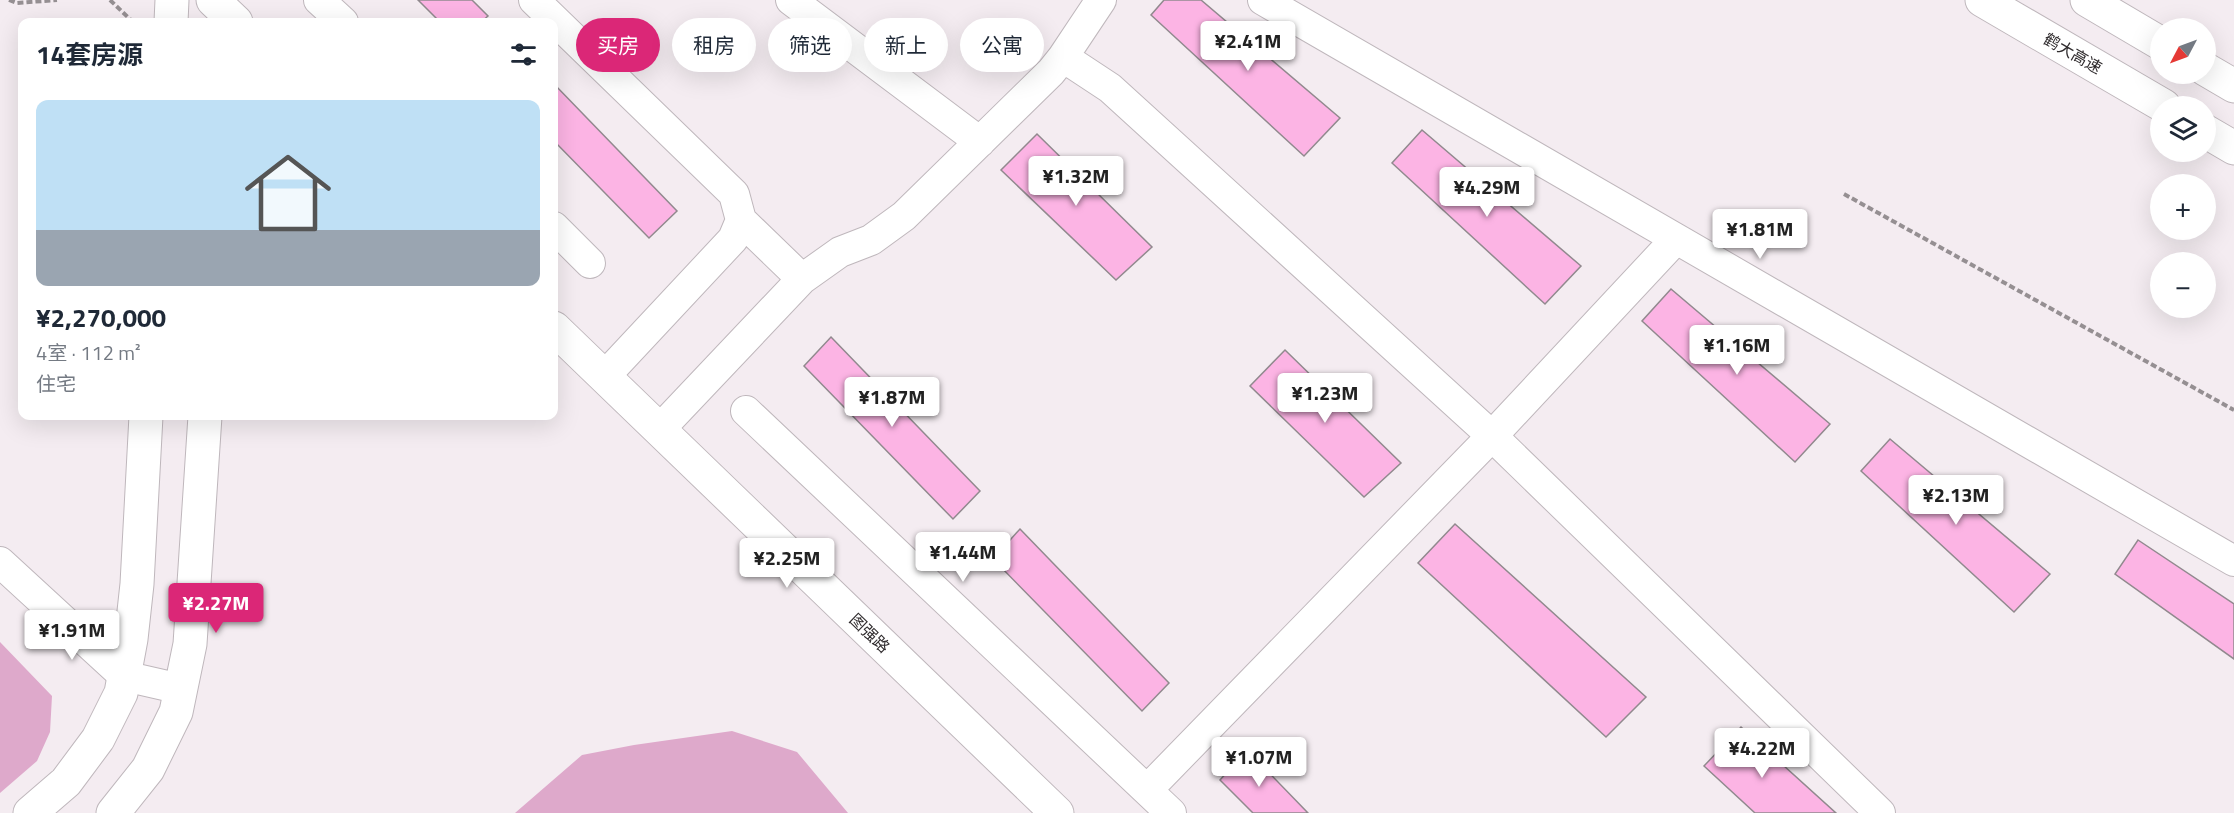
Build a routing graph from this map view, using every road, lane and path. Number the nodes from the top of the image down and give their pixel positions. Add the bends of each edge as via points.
1 (9, 0) edge
2 (57, 0) edge
3 (110, 0) edge
4 (172, 0) edge
5 (319, 0) edge
6 (534, 0) edge
7 (791, 0) edge
8 (1101, 0) edge
9 (1263, 0) edge
10 (1982, 0) edge
11 (2087, 0) edge
12 (130, 18) edge
13 (171, 18) edge
14 (339, 18) edge
15 (553, 18) edge
16 (558, 23) edge
17 (2150, 37) edge
18 (1063, 57) junction
19 (2216, 75) edge
20 (2234, 86) edge
21 (2150, 98) edge
22 (2216, 137) edge
23 (980, 141) junction
24 (2234, 148) edge
25 (1844, 194) dead end
26 (741, 220) junction
27 (558, 231) edge
28 (1676, 238) junction
29 (590, 262) dead end
30 (802, 279) junction
31 (558, 332) edge
32 (604, 377) junction
33 (2234, 410) edge
34 (746, 411) dead end
35 (146, 420) edge
36 (205, 420) edge
37 (659, 430) junction
38 (1492, 436) junction
39 (2234, 561) edge
40 (0, 562) edge
41 (124, 676) junction
42 (181, 689) junction
43 (1148, 789) junction
44 (30, 813) edge
45 (113, 813) edge
46 (1057, 813) edge
47 (1172, 813) edge
48 (1880, 813) edge

1 - 2 path
3 - 12 path
4 - 13 main road
5 - 14 street
6 - 15 street
7 - 23 street
8 - 18 street
9 - 28 street
10 - 21 main road, 鹤大高速
11 - 17 main road
16 - 26 street via 734,194
18 - 23 street
18 - 38 street via 1110,88
19 - 20 main road
22 - 24 main road
23 - 30 street via 904,216 872,240 840,252
25 - 33 path
26 - 30 street
26 - 32 street via 733,239
27 - 29 street
28 - 38 street
28 - 39 street
30 - 37 street
31 - 32 main road, 图强路
32 - 37 main road, 图强路
34 - 43 street
35 - 41 main road via 137,584
36 - 42 main road via 190,644
37 - 46 main road, 图强路
38 - 43 street
38 - 48 street
40 - 41 street
41 - 42 street
41 - 44 main road via 121,693 98,739 66,782
42 - 45 main road via 176,712 148,769
43 - 47 street

